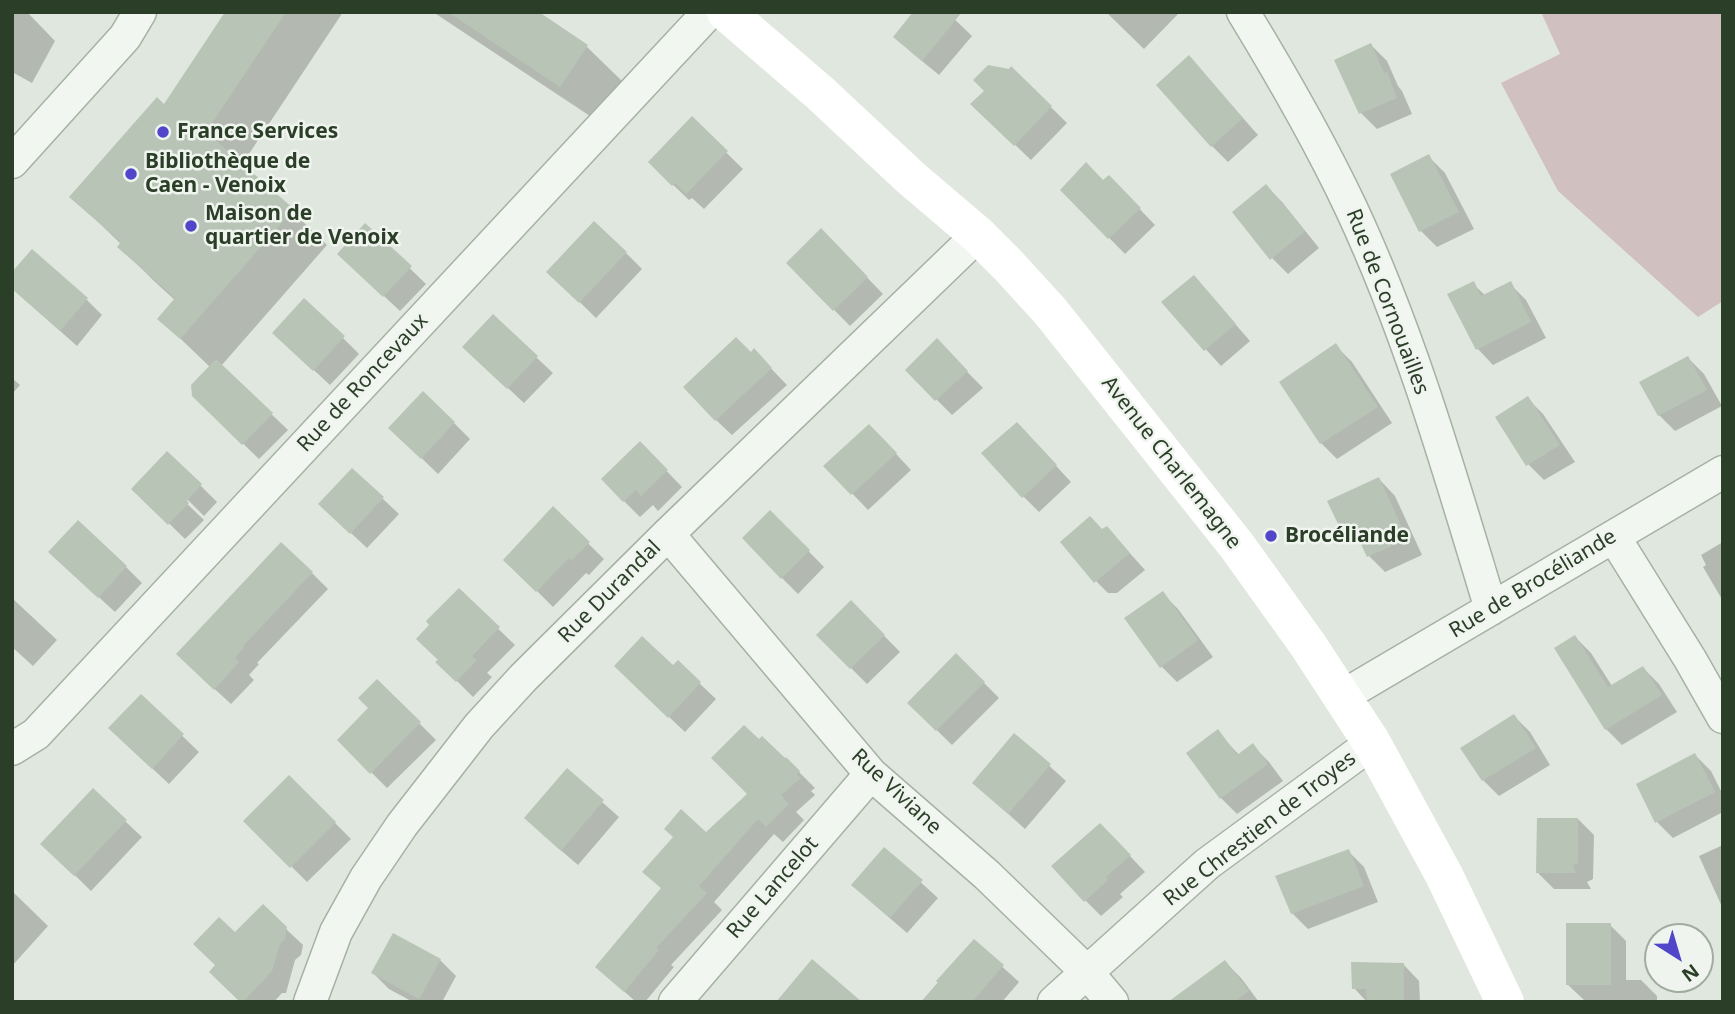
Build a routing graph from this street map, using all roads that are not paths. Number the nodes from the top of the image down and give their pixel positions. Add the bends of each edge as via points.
1 (140, 12) edge
2 (709, 12) edge
3 (726, 12) edge
4 (1243, 12) edge
5 (12, 162) edge
6 (978, 235) junction
7 (1723, 472) edge
8 (668, 534) junction
9 (1614, 537) junction
10 (1491, 609) junction
11 (1343, 696) junction
12 (1723, 717) edge
13 (1372, 743) junction
14 (12, 749) edge
15 (871, 774) junction
16 (1086, 971) junction
17 (310, 1002) edge
18 (675, 1002) edge
19 (1054, 1002) edge
20 (1112, 1002) edge
21 (1506, 1002) edge

1 - 5 street via 125,37
2 - 14 street, Rue de Roncevaux via 36,734
3 - 6 street, Avenue Charlemagne
4 - 10 street, Rue de Cornouailles via 1285,80 1351,208 1390,300
6 - 8 street, Rue Durandal
6 - 11 street, Avenue Charlemagne via 1050,311 1237,545
7 - 9 street, Rue de Brocéliande
8 - 15 street, Rue Viviane
8 - 17 street, Rue Durandal via 523,678 440,774 366,878 336,932
9 - 10 street, Rue de Brocéliande
9 - 12 street
10 - 11 street, Rue de Brocéliande
11 - 13 street, Avenue Charlemagne
13 - 16 street, Rue Chrestien de Troyes via 1207,864
13 - 21 street, Avenue Charlemagne
15 - 16 street, Rue Viviane via 987,875
15 - 18 street, Rue Lancelot
16 - 19 street, Rue Chrestien de Troyes
16 - 20 street, Rue Viviane

